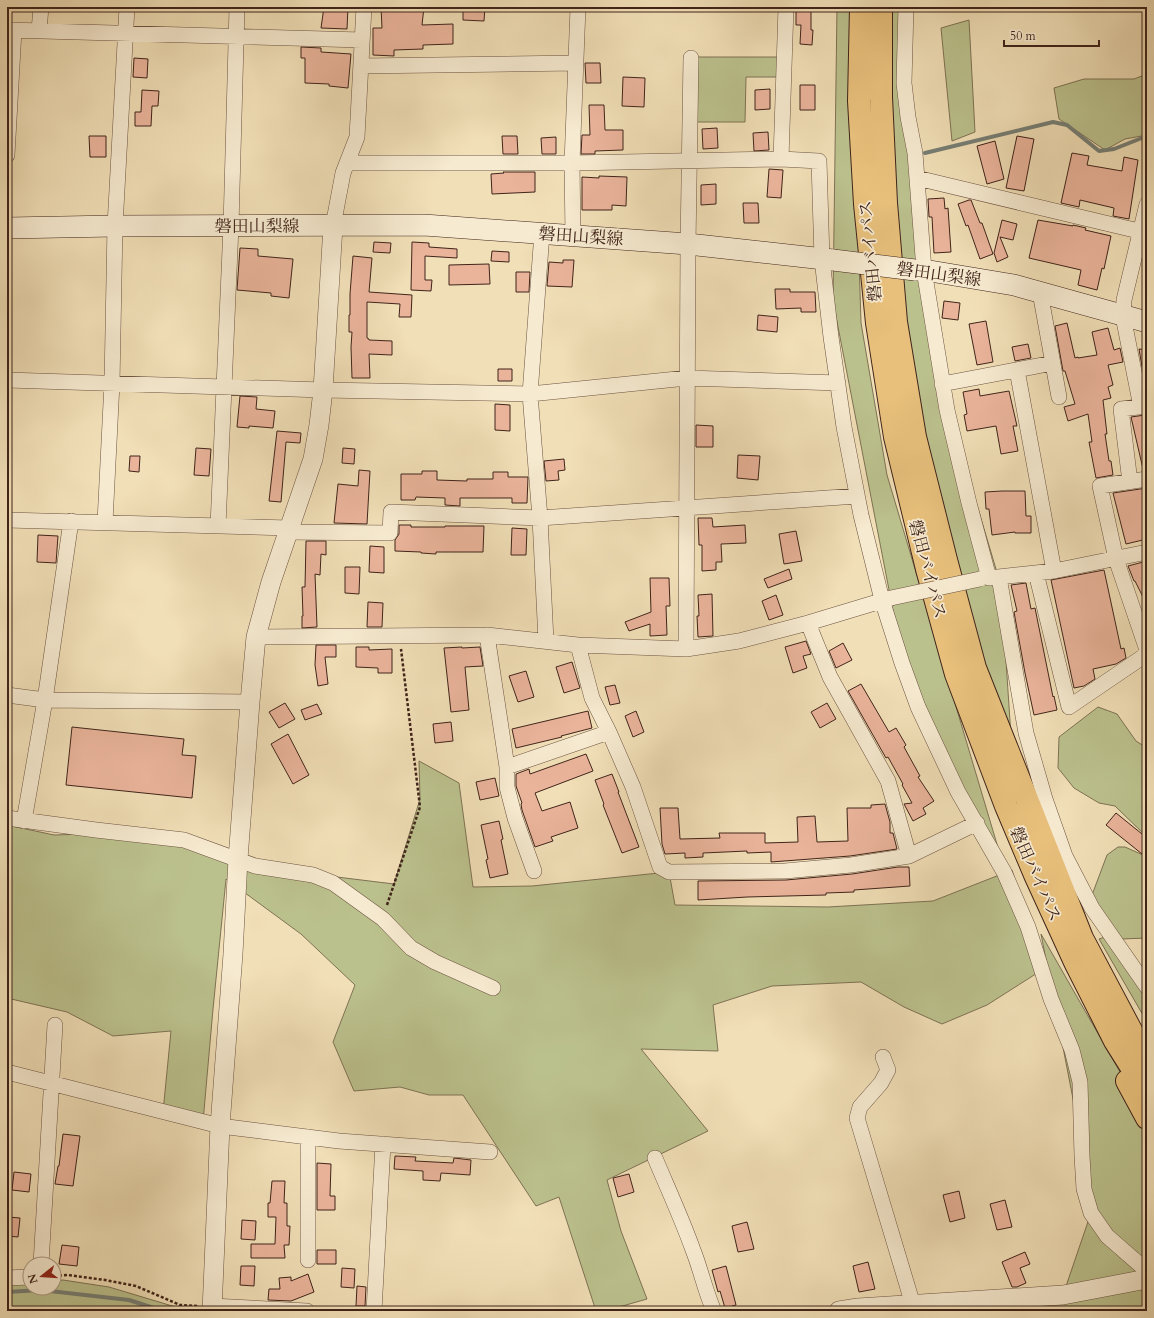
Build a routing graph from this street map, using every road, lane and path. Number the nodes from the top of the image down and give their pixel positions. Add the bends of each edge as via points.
1 (41, 7) edge
2 (127, 7) edge
3 (237, 7) edge
4 (364, 7) edge
5 (578, 7) edge
6 (786, 7) edge
7 (861, 7) edge
8 (881, 7) edge
9 (906, 7) edge
10 (10, 30) edge
11 (39, 31) junction
12 (126, 33) junction
13 (236, 36) junction
14 (362, 40) junction
15 (690, 58) dead end
16 (576, 63) junction
17 (361, 66) junction
18 (7, 155) edge
19 (781, 159) junction
20 (688, 161) junction
21 (347, 163) junction
22 (572, 163) junction
23 (917, 178) junction
24 (1147, 204) edge
25 (116, 226) junction
26 (231, 226) junction
27 (333, 226) junction
28 (7, 228) edge
29 (1144, 232) edge
30 (542, 233) junction
31 (573, 236) junction
32 (688, 244) junction
33 (828, 260) junction
34 (920, 270) junction
35 (1040, 292) junction
36 (1123, 316) junction
37 (1147, 322) edge
38 (1053, 363) junction
39 (1017, 370) junction
40 (687, 378) junction
41 (7, 380) edge
42 (112, 383) junction
43 (838, 383) junction
44 (942, 384) junction
45 (224, 387) junction
46 (323, 390) junction
47 (530, 394) junction
48 (1059, 397) dead end
49 (1144, 407) edge
50 (1147, 479) edge
51 (1130, 482) junction
52 (857, 496) junction
53 (686, 508) junction
54 (540, 518) junction
55 (7, 520) edge
56 (71, 522) junction
57 (105, 522) junction
58 (218, 526) junction
59 (288, 530) junction
60 (1147, 552) edge
61 (1116, 559) junction
62 (1054, 571) junction
63 (1036, 573) junction
64 (989, 578) junction
65 (887, 599) junction
66 (808, 623) junction
67 (487, 635) junction
68 (400, 636) junction
69 (256, 638) junction
70 (546, 641) junction
71 (578, 645) junction
72 (686, 649) junction
73 (1147, 650) edge
74 (1147, 654) edge
75 (7, 695) edge
76 (45, 700) junction
77 (250, 702) junction
78 (609, 732) junction
79 (507, 767) junction
80 (1027, 801) junction
81 (1006, 806) junction
82 (7, 818) edge
83 (24, 821) junction
84 (976, 824) junction
85 (909, 856) junction
86 (238, 859) junction
87 (534, 871) dead end
88 (383, 919) junction
89 (1147, 987) edge
90 (493, 988) dead end
91 (54, 1025) dead end
92 (1147, 1029) edge
93 (1147, 1055) edge
94 (883, 1057) dead end
95 (7, 1072) edge
96 (52, 1084) junction
97 (1147, 1092) edge
98 (1147, 1118) edge
99 (220, 1126) junction
100 (308, 1137) junction
101 (383, 1144) junction
102 (490, 1152) dead end
103 (655, 1158) dead end
104 (41, 1256) edge
105 (308, 1260) dead end
106 (1147, 1271) edge
107 (62, 1275) edge
108 (22, 1277) edge
109 (7, 1278) edge
110 (1147, 1279) edge
111 (913, 1305) junction
112 (212, 1309) edge
113 (307, 1311) edge
114 (374, 1311) edge
115 (714, 1311) edge
116 (839, 1311) edge

1 - 11 street
2 - 12 street
3 - 13 street
4 - 14 street
5 - 16 street
6 - 19 street
7 - 81 highway, 磐田バイパス via 859,101 865,204 877,323 895,437 956,674
8 - 80 highway, 磐田バイパス via 881,98 886,203 896,322 915,437 975,668
9 - 23 street via 904,83
10 - 11 street
10 - 18 street
11 - 12 street
12 - 13 street
12 - 25 street
13 - 14 street
13 - 26 street
14 - 17 street
15 - 20 street
16 - 17 street
16 - 22 street
17 - 21 street via 357,137
19 - 20 street
19 - 33 street via 819,161
20 - 22 street
20 - 32 street
21 - 22 street
21 - 27 street
22 - 31 street
23 - 29 street
23 - 34 street
24 - 29 street
25 - 26 main road, 磐田山梨線
25 - 28 main road, 磐田山梨線
25 - 42 street
26 - 27 main road, 磐田山梨線
26 - 45 street
27 - 30 main road, 磐田山梨線 via 424,225
27 - 46 street
29 - 36 street via 1124,300
30 - 31 main road, 磐田山梨線
30 - 47 street
31 - 32 main road, 磐田山梨線
32 - 33 main road, 磐田山梨線
32 - 40 street
33 - 34 main road, 磐田山梨線, bridge
33 - 43 street via 830,337
34 - 35 main road, 磐田山梨線 via 1014,285
34 - 44 street
35 - 36 main road, 磐田山梨線
35 - 38 street
36 - 37 main road, 磐田山梨線
36 - 49 street
38 - 39 street
38 - 48 street
39 - 44 street
39 - 62 street
40 - 43 street
40 - 47 street
40 - 53 street
41 - 42 street
42 - 45 street
42 - 57 street
43 - 52 street
44 - 64 street
45 - 46 street
45 - 58 street
46 - 47 street
46 - 59 street via 313,459
47 - 54 street
49 - 51 street via 1121,409
50 - 51 street
51 - 61 street via 1100,486
52 - 53 street
52 - 65 street
53 - 54 street
53 - 72 street
54 - 59 street via 391,512 390,533
54 - 70 street
55 - 56 street
56 - 57 street
56 - 76 street
57 - 58 street
58 - 59 street
59 - 69 street
60 - 61 street
61 - 62 street
61 - 73 street
62 - 63 street
63 - 64 street
63 - 74 street via 1069,707
64 - 65 street, bridge
64 - 89 street via 1026,733 1065,856 1092,908
65 - 66 street
65 - 84 street via 902,662 918,707
66 - 72 street via 739,641
66 - 85 street via 830,677 888,781
67 - 68 street
67 - 70 street
67 - 79 street
68 - 69 street
68 - 88 path via 420,807
69 - 77 street
70 - 71 street
71 - 72 street
71 - 78 street via 592,698
75 - 76 street
76 - 77 street
76 - 83 street
77 - 86 street
78 - 79 street
78 - 85 street via 633,787 660,867 669,872 785,871
79 - 87 street via 507,787 515,818
80 - 92 highway via 1095,944
80 - 93 highway, 磐田バイパス via 1082,938 1134,1036
81 - 97 highway, 磐田バイパス via 1075,962 1115,1041
81 - 98 highway via 1030,895
82 - 83 street
83 - 86 street via 184,840
84 - 85 street
84 - 106 street via 1004,872 1025,920 1051,999 1072,1050 1080,1082 1084,1189 1091,1213 1107,1236
86 - 88 street via 256,866 313,875 333,883
86 - 99 street
88 - 90 street via 411,948 435,962
91 - 96 street
94 - 111 street via 888,1070 881,1083 860,1107 857,1118
95 - 96 street
96 - 99 street
96 - 104 street
99 - 100 street
99 - 112 street
100 - 101 street
100 - 105 street
101 - 102 street
101 - 114 street
103 - 115 street via 694,1251
107 - 112 path via 136,1286 180,1305
108 - 109 street
110 - 111 street via 1064,1295
111 - 116 street
112 - 113 street

